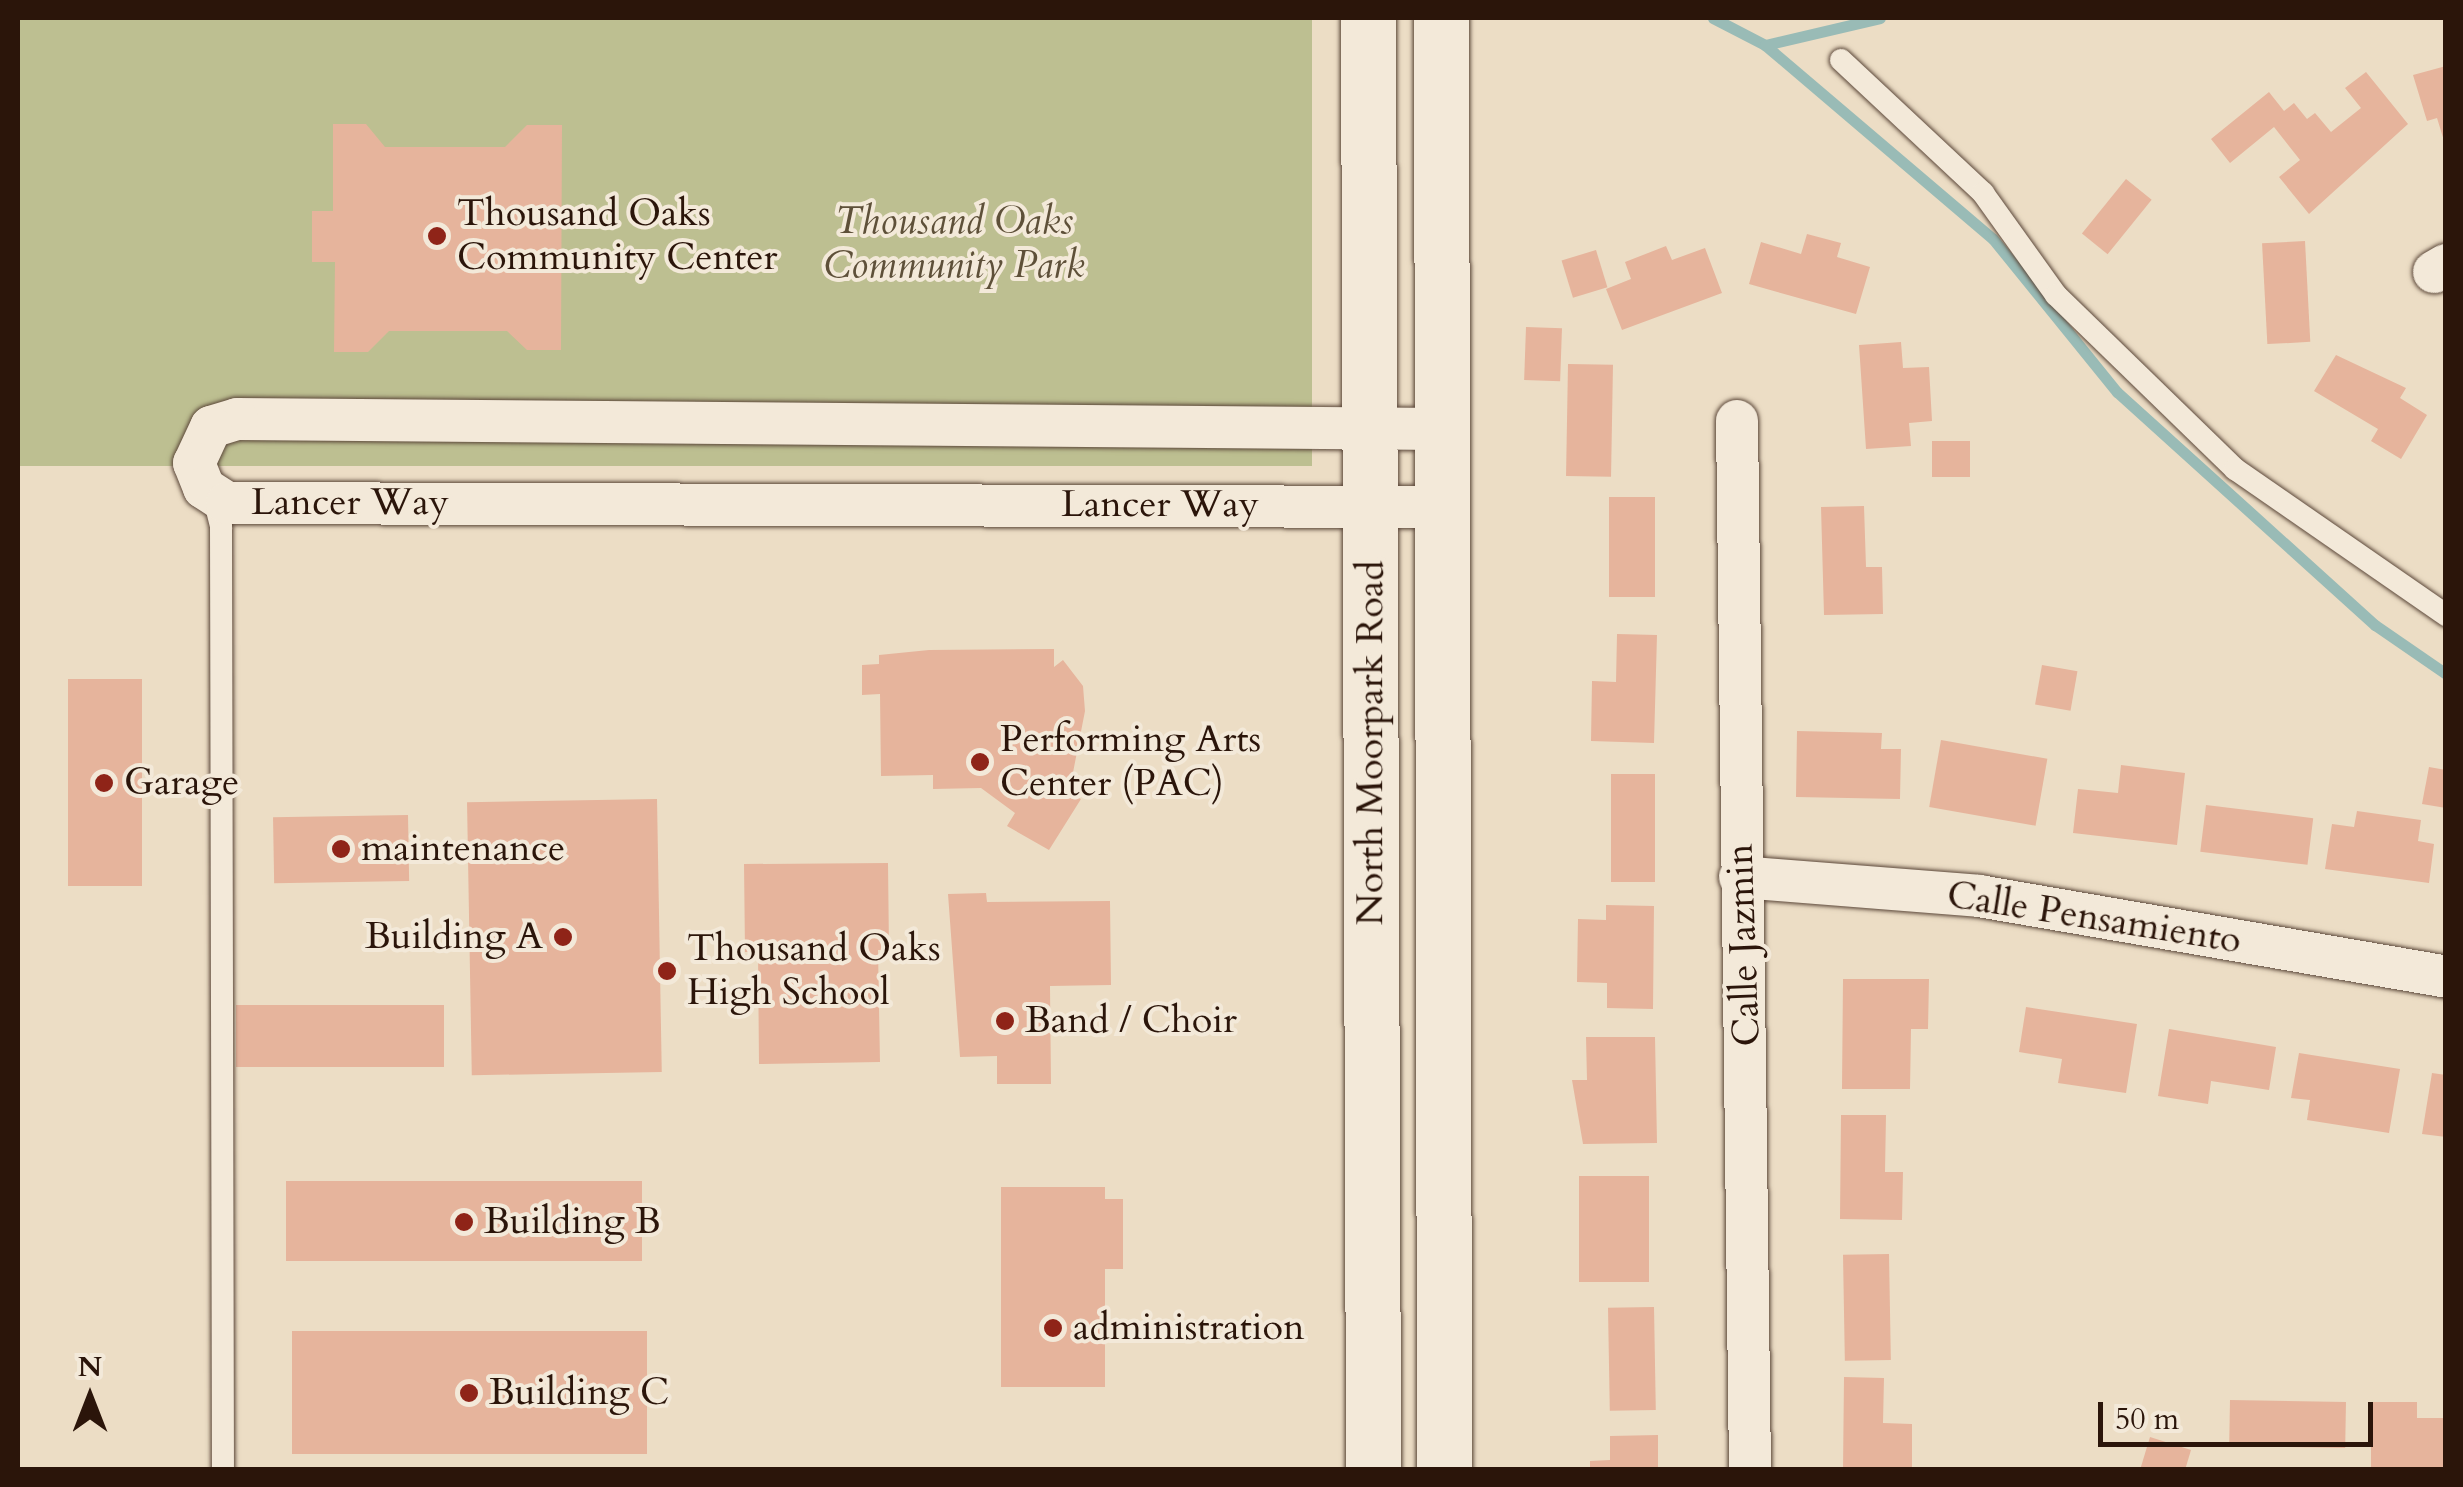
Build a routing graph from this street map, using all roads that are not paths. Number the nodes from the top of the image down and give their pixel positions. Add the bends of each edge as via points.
1 (1368, 18) edge
2 (1441, 18) edge
3 (1840, 60) dead end
4 (1738, 420) dead end
5 (1369, 428) junction
6 (1442, 429) junction
7 (214, 498) junction
8 (1370, 507) junction
9 (1442, 508) junction
10 (2446, 615) edge
11 (1740, 877) junction
12 (2446, 977) edge
13 (224, 1470) edge
14 (1374, 1470) edge
15 (1444, 1470) edge
16 (1750, 1470) edge

1 - 5 main road, North Moorpark Road
2 - 6 main road, North Moorpark Road
3 - 10 lane via 1983,192 2056,295 2235,469
4 - 11 street, Calle Jazmin
5 - 6 street, Lancer Way
5 - 7 street, Lancer Way via 237,420 212,427 196,449 197,477
5 - 8 main road, North Moorpark Road
6 - 9 main road, North Moorpark Road
7 - 8 street, Lancer Way
7 - 13 lane via 221,546
8 - 9 street, Lancer Way
8 - 14 main road, North Moorpark Road
9 - 15 main road, North Moorpark Road
11 - 12 street, Calle Pensamiento via 1979,896
11 - 16 street, Calle Jazmin

